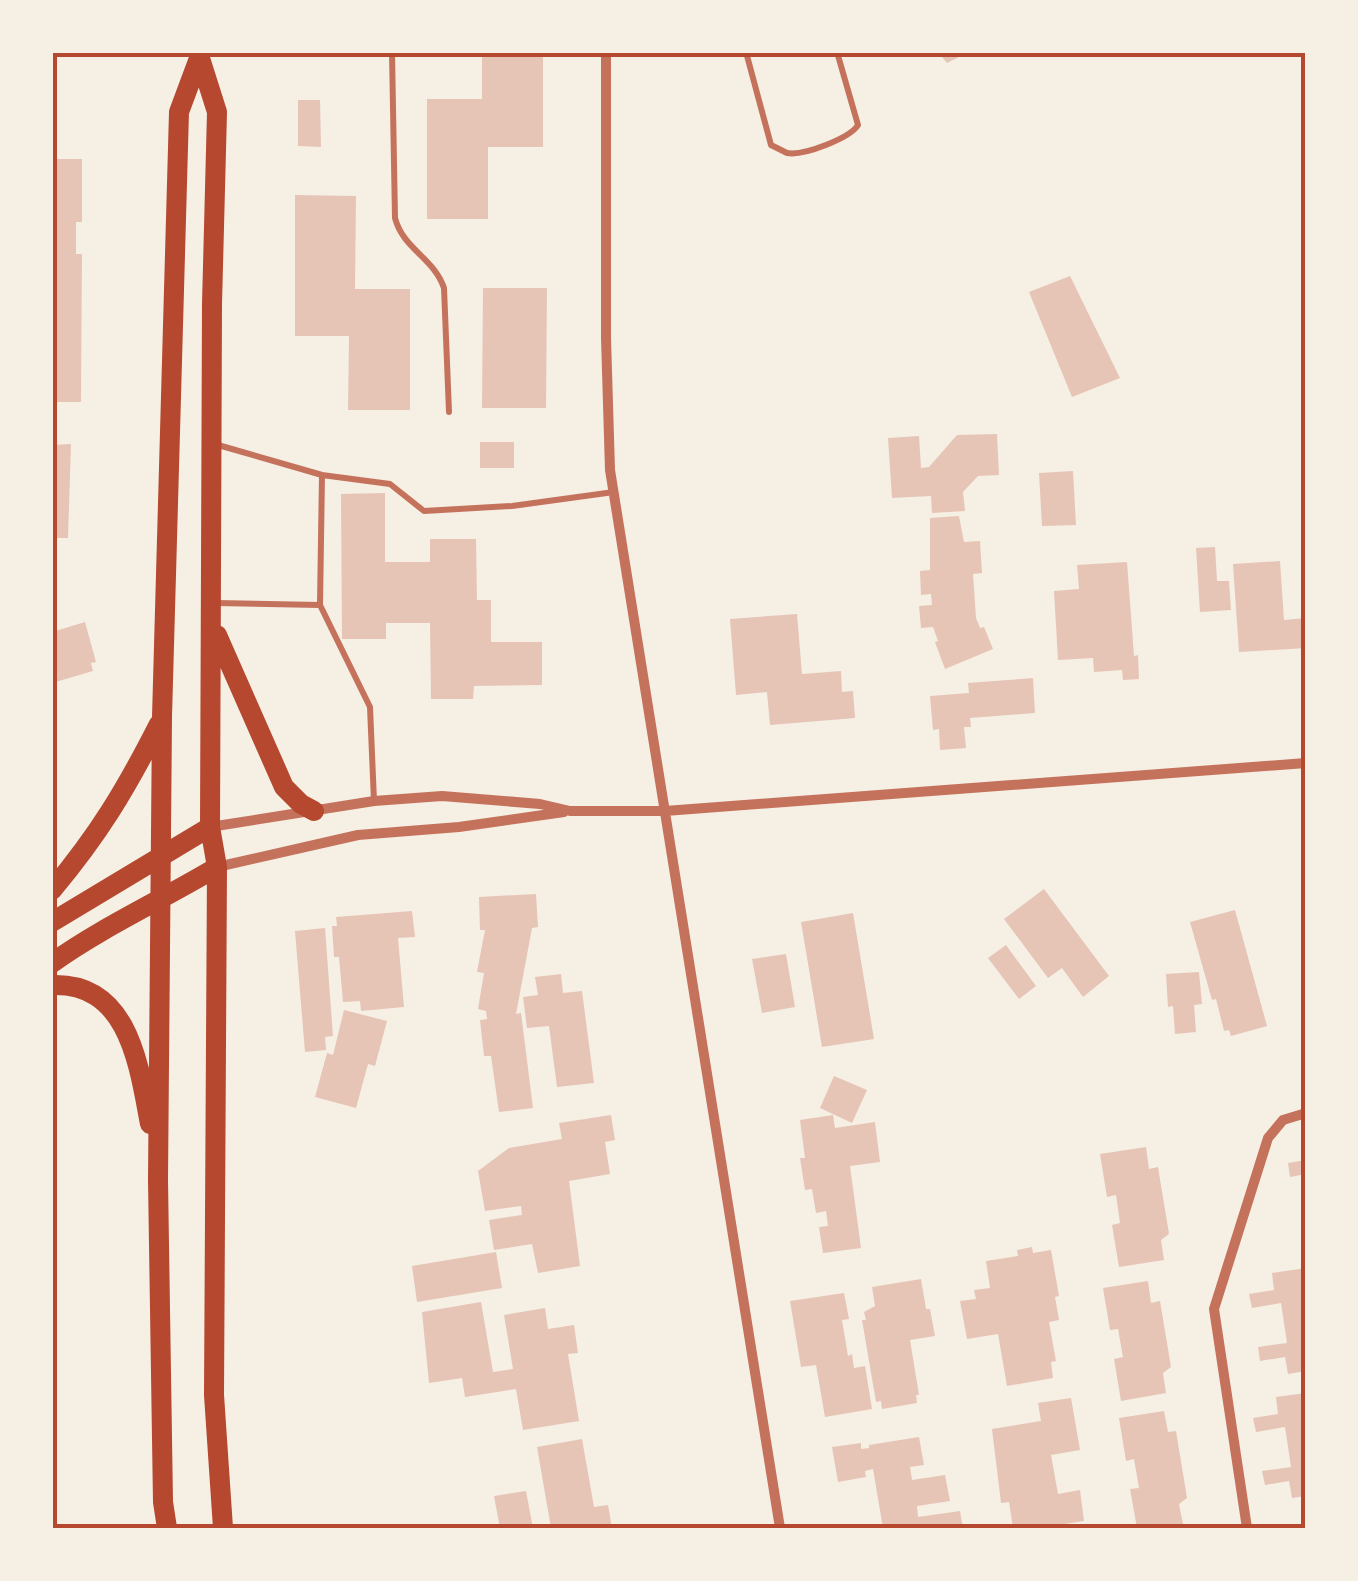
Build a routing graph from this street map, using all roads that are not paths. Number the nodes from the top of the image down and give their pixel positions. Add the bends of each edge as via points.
1 (392, 52) edge
2 (606, 52) edge
3 (746, 52) edge
4 (838, 52) edge
5 (198, 57) edge
6 (449, 412) dead end
7 (212, 444) junction
8 (322, 475) junction
9 (614, 492) junction
10 (320, 605) junction
11 (212, 614) junction
12 (162, 718) junction
13 (1306, 763) edge
14 (374, 801) junction
15 (314, 810) junction
16 (570, 810) junction
17 (665, 812) junction
18 (210, 827) junction
19 (163, 856) junction
20 (216, 867) junction
21 (52, 890) edge
22 (162, 900) junction
23 (52, 922) edge
24 (52, 963) edge
25 (52, 985) edge
26 (1306, 1114) edge
27 (158, 1180) junction
28 (167, 1528) edge
29 (223, 1528) edge
30 (780, 1528) edge
31 (1247, 1528) edge

1 - 6 lane via 395,218 403,240 430,262 444,288
2 - 9 street via 608,448
3 - 4 lane via 771,145 786,153 852,134 858,125
5 - 7 main road via 217,112
5 - 12 main road via 179,112
7 - 8 lane
7 - 11 main road
8 - 9 lane via 390,484 413,505 436,512
8 - 10 lane
9 - 17 street
10 - 11 lane
10 - 14 lane via 370,707
11 - 15 main road via 284,787
11 - 18 main road
12 - 19 main road
12 - 21 main road via 96,838
13 - 17 street
14 - 15 street
14 - 16 street via 458,796
15 - 18 street
16 - 17 street
16 - 20 street via 358,836
17 - 30 street
18 - 19 main road
18 - 20 main road
19 - 22 main road
19 - 23 main road
20 - 22 main road
20 - 29 main road via 214,1395
22 - 24 main road
22 - 27 main road
25 - 27 main road via 94,992 124,1028 141,1078
26 - 31 street via 1283,1120 1268,1138 1214,1310
27 - 28 main road

